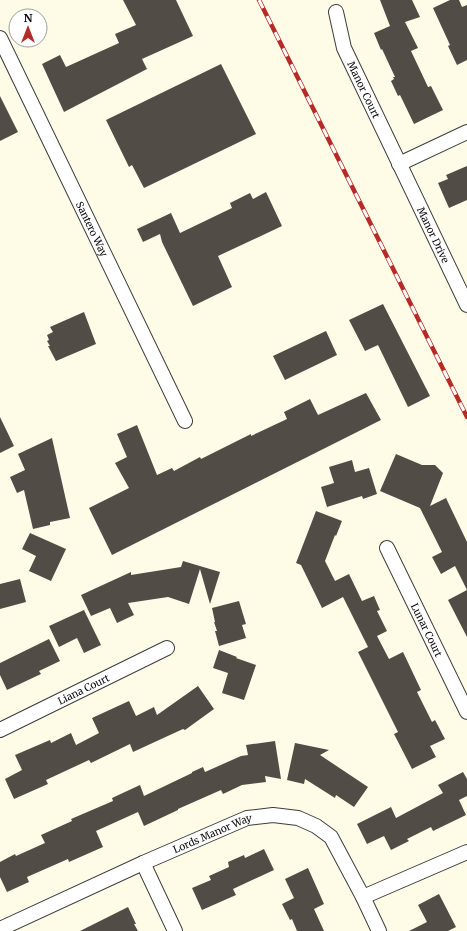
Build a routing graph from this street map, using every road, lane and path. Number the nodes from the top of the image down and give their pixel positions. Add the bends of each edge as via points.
1 (336, 12) dead end
2 (0, 38) edge
3 (467, 132) edge
4 (399, 164) junction
5 (466, 300) edge
6 (185, 420) dead end
7 (387, 548) dead end
8 (167, 648) dead end
9 (467, 712) edge
10 (0, 730) edge
11 (467, 852) edge
12 (143, 863) junction
13 (363, 897) junction
14 (0, 929) edge
15 (175, 931) edge
16 (379, 931) edge

1 - 4 street, Manor Court via 344,48
2 - 6 street, Santero Way
3 - 4 street
4 - 5 street, Manor Drive
7 - 9 street, Lunar Court
8 - 10 street, Liana Court
11 - 13 street
12 - 13 street, Lords Manor Way via 247,818 273,814 298,818 316,826 331,837
12 - 14 street, Lords Manor Way
12 - 15 street
13 - 16 street, Lords Manor Way

